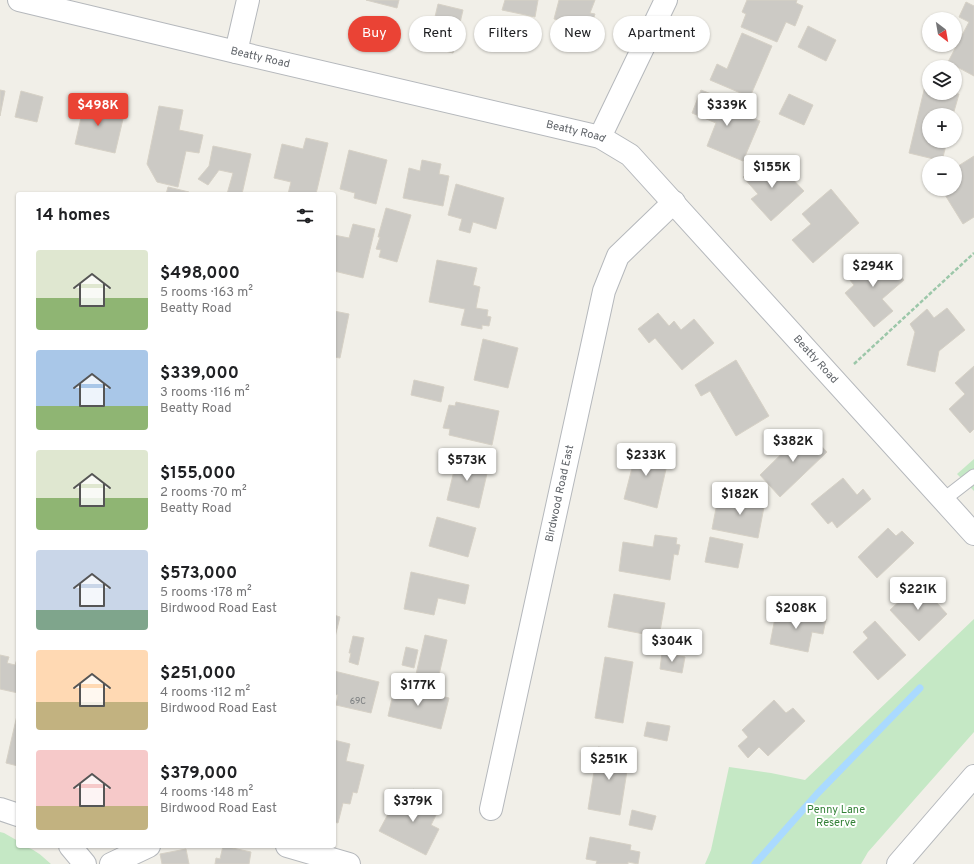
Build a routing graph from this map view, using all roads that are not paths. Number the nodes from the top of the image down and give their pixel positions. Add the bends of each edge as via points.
1 (19, 0) edge
2 (248, 0) edge
3 (666, 0) edge
4 (236, 52) junction
5 (600, 137) junction
6 (674, 202) junction
7 (974, 476) edge
8 (943, 500) junction
9 (974, 534) edge
10 (974, 776) edge
11 (0, 809) edge
12 (491, 809) dead end
13 (16, 814) edge
14 (72, 848) edge
15 (145, 848) edge
16 (294, 848) edge
17 (85, 864) edge
18 (111, 864) edge
19 (349, 864) edge
20 (898, 864) edge

1 - 4 street, Beatty Road
2 - 4 street
3 - 5 street
4 - 5 street, Beatty Road
5 - 6 street, Beatty Road via 630,154
6 - 8 street, Beatty Road
6 - 12 street, Birdwood Road East via 618,256 604,291
7 - 8 lane
8 - 9 street, Beatty Road
10 - 20 street
11 - 13 street
14 - 17 street
15 - 18 street
16 - 19 street

